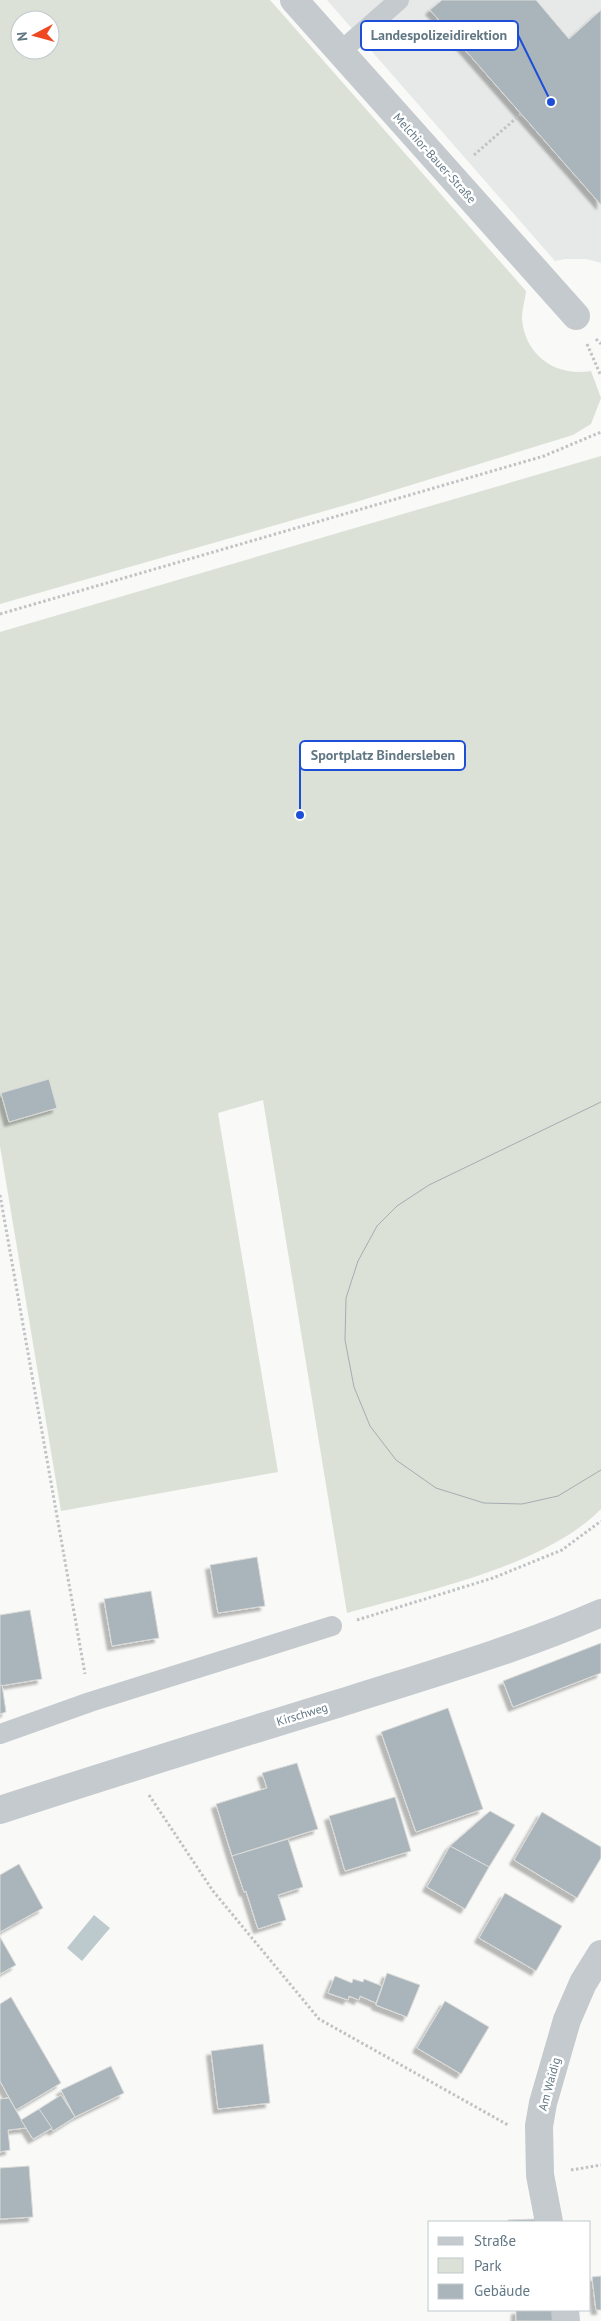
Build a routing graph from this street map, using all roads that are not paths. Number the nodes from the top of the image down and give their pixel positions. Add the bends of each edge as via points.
1 (294, 0) edge
2 (399, 0) edge
3 (340, 52) junction
4 (576, 316) dead end
5 (601, 1613) edge
6 (332, 1626) road end
7 (0, 1734) edge
8 (0, 1810) edge
9 (601, 1954) edge
10 (549, 2221) edge

1 - 3 street, Melchior-Bauer-Straße
2 - 3 lane
3 - 4 street, Melchior-Bauer-Straße
5 - 8 street, Kirschweg via 547,1636 464,1664
6 - 7 lane via 90,1702
9 - 10 street, Am Waidig via 583,1983 567,2020 543,2103 539,2126 540,2175

